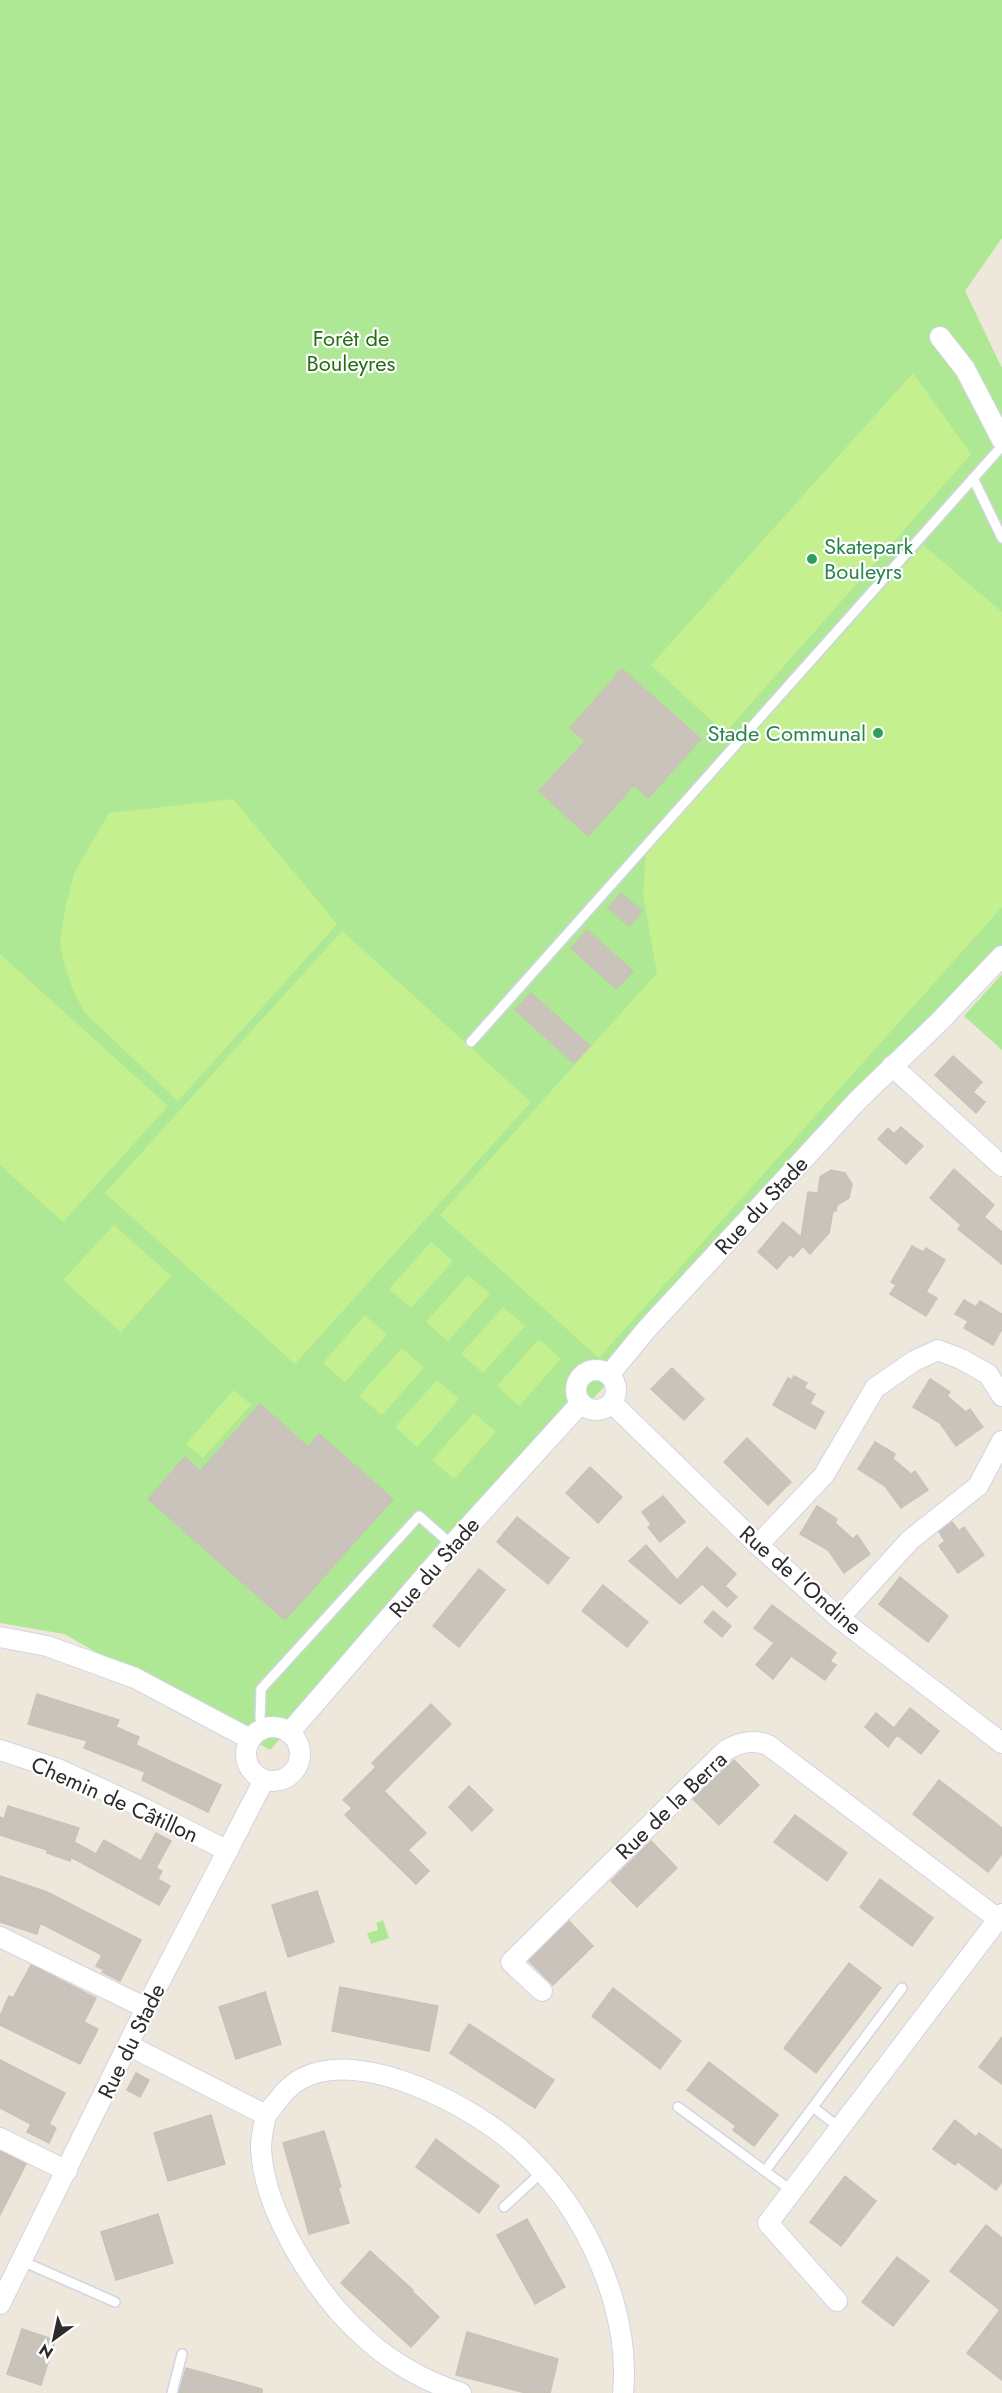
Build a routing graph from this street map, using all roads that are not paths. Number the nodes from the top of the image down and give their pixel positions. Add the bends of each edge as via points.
1 (940, 337) dead end
2 (1002, 440) edge
3 (1002, 446) edge
4 (973, 478) junction
5 (1002, 538) edge
6 (1002, 956) edge
7 (471, 1042) dead end
8 (892, 1066) junction
9 (1002, 1166) edge
10 (609, 1375) junction
11 (1002, 1396) edge
12 (581, 1403) junction
13 (612, 1403) junction
14 (1002, 1441) edge
15 (452, 1545) junction
16 (758, 1545) junction
17 (839, 1618) junction
18 (0, 1637) edge
19 (289, 1733) junction
20 (257, 1734) junction
21 (1002, 1743) edge
22 (0, 1750) edge
23 (264, 1780) junction
24 (228, 1851) junction
25 (1000, 1917) edge
26 (0, 1937) edge
27 (902, 1988) dead end
28 (542, 1991) dead end
29 (146, 2008) junction
30 (128, 2045) junction
31 (678, 2106) dead end
32 (814, 2108) junction
33 (266, 2115) junction
34 (840, 2128) junction
35 (0, 2138) edge
36 (67, 2171) junction
37 (765, 2171) junction
38 (542, 2172) junction
39 (792, 2191) junction
40 (504, 2207) dead end
41 (22, 2261) junction
42 (837, 2301) dead end
43 (115, 2302) dead end
44 (0, 2304) edge
45 (182, 2354) dead end
46 (172, 2393) edge
47 (461, 2393) edge
48 (623, 2393) edge

1 - 2 street via 965,369
3 - 4 lane
4 - 5 lane
4 - 7 lane
6 - 8 street, Rue du Stade
8 - 9 street
8 - 10 street, Rue du Stade via 646,1330
10 - 12 street via 594,1370 584,1374 577,1388
10 - 13 street via 617,1391
11 - 16 street via 988,1374 961,1359 938,1350 914,1361 875,1388 824,1474
12 - 13 street via 593,1410
12 - 15 street, Rue du Stade
13 - 16 street, Rue de l'Ondine
14 - 17 street via 978,1486 910,1540
15 - 19 street, Rue du Stade
15 - 20 lane via 419,1516 261,1689
16 - 17 street, Rue de l'Ondine
17 - 21 street, Rue de l'Ondine
18 - 20 street via 47,1646 135,1678
19 - 20 street via 276,1727
19 - 23 street via 300,1749 295,1770 282,1780
20 - 23 street via 246,1749 247,1763
22 - 24 street, Chemin de Câtillon via 58,1769
23 - 24 street, Rue du Stade
24 - 29 street, Rue du Stade
25 - 28 street, Rue de la Berra via 768,1745 746,1742 725,1751 511,1962
25 - 34 street, Rue de la Berra
26 - 29 street
27 - 32 lane
29 - 30 street, Rue du Stade
30 - 33 street
30 - 36 street, Rue du Stade
31 - 37 lane
32 - 34 lane
32 - 37 lane
33 - 38 street via 300,2080 323,2071 350,2070 387,2076 459,2106 519,2148
33 - 47 street via 261,2145 266,2185 303,2264 366,2340 407,2369
34 - 39 street, Rue de la Berra
35 - 36 street
36 - 41 street, Rue du Stade
37 - 39 lane
38 - 40 lane
38 - 48 street via 575,2215 602,2267 621,2341
39 - 42 street, Rue de la Berra via 768,2223
41 - 43 lane
41 - 44 street, Rue du Stade
45 - 46 lane

